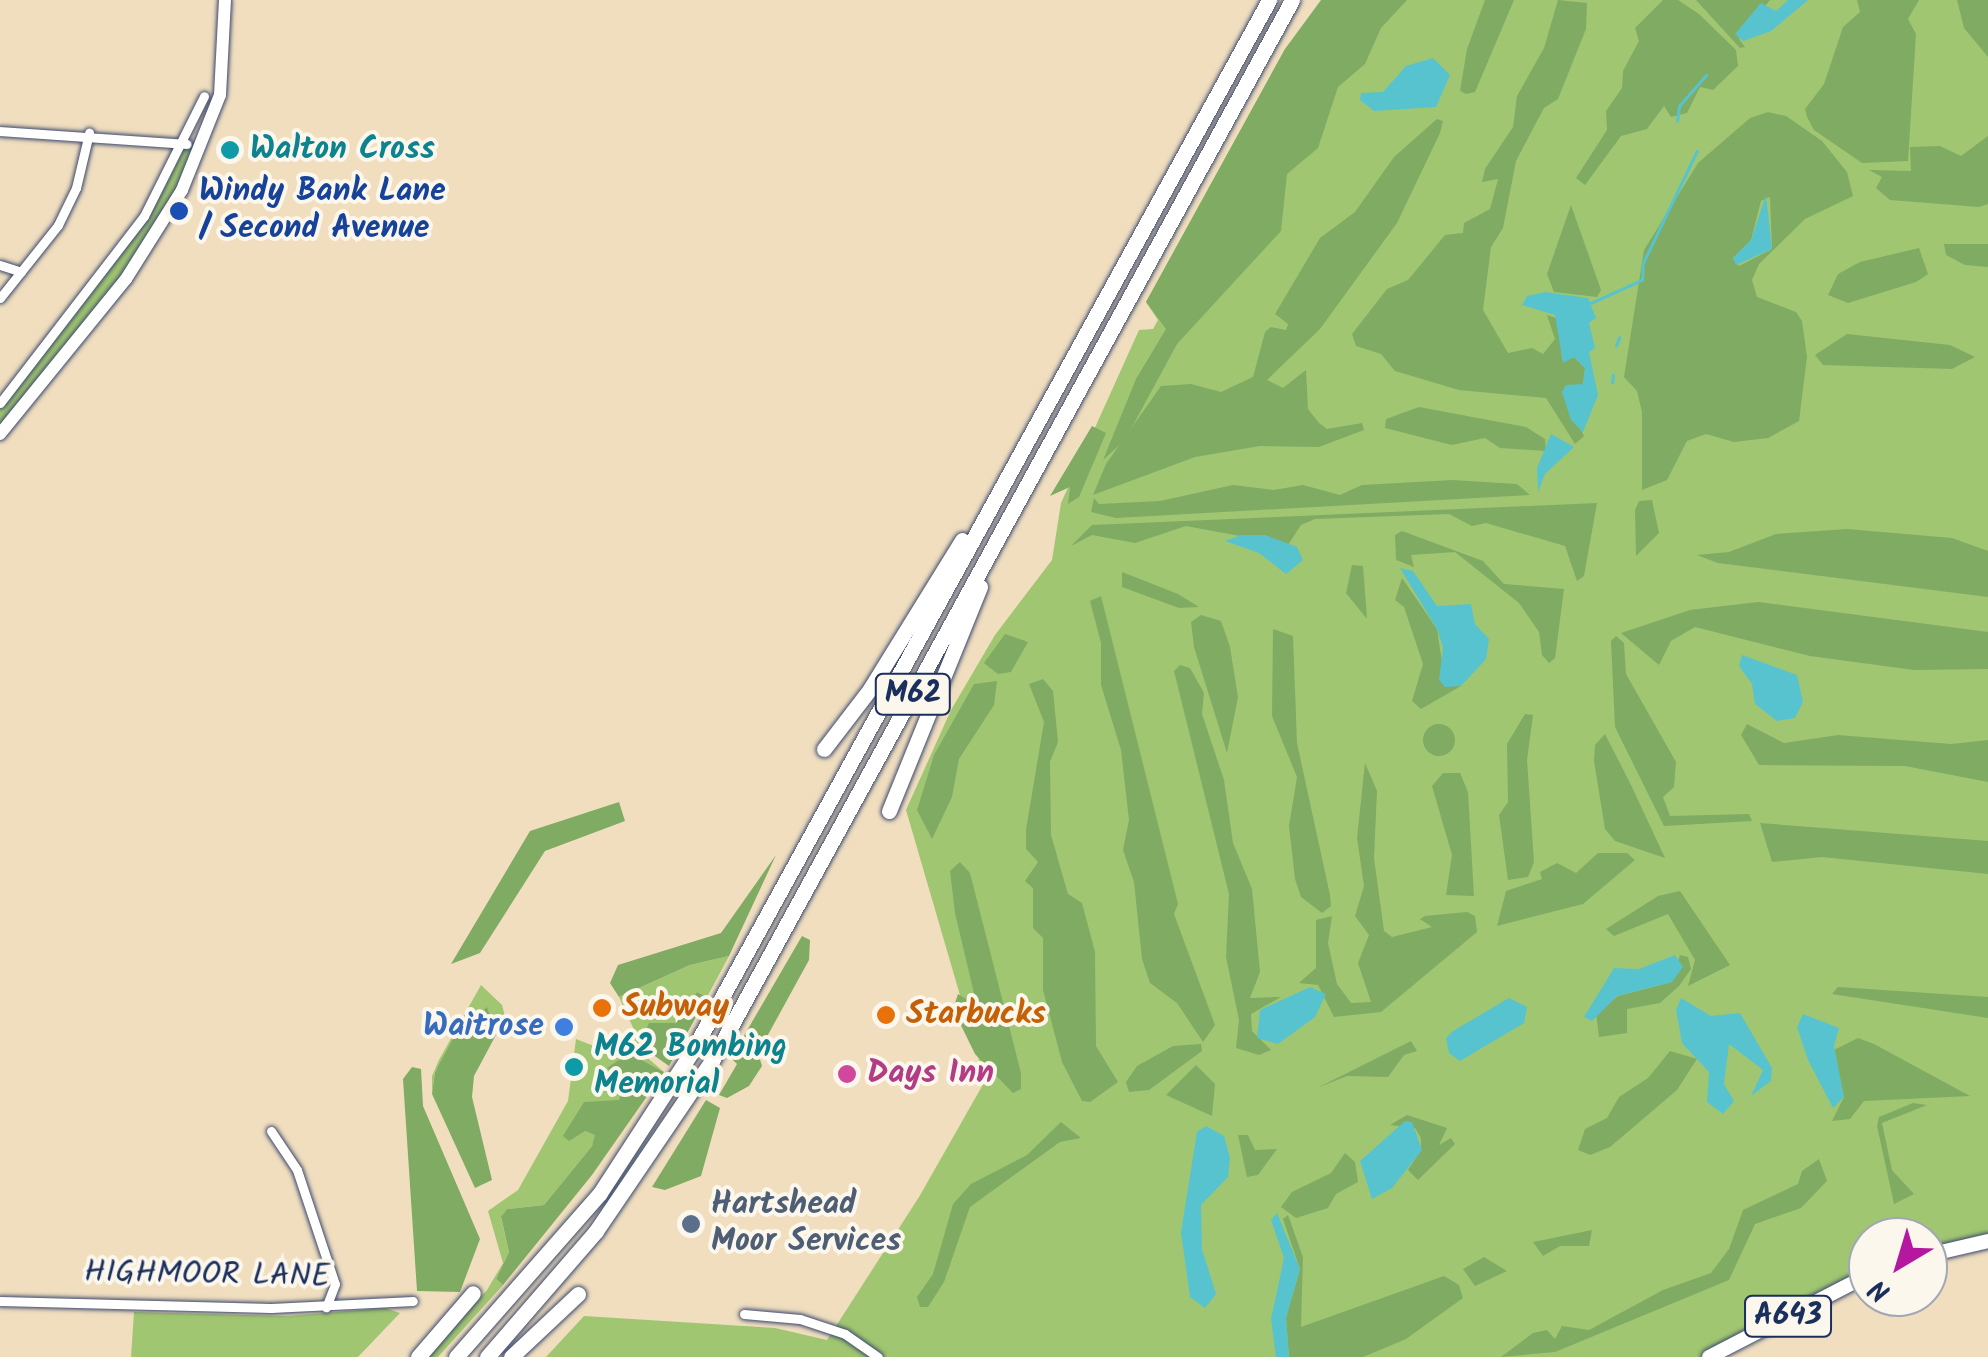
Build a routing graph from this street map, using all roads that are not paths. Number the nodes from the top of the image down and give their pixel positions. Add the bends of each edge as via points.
1 (225, 0) edge
2 (1269, 0) edge
3 (1292, 0) edge
4 (204, 96) dead end
5 (0, 131) edge
6 (90, 133) junction
7 (184, 144) junction
8 (201, 147) junction
9 (0, 265) edge
10 (21, 272) junction
11 (0, 298) edge
12 (0, 403) edge
13 (0, 434) edge
14 (1003, 481) junction
15 (1017, 500) junction
16 (824, 750) dead end
17 (889, 811) dead end
18 (271, 1131) dead end
19 (1988, 1241) edge
20 (1948, 1250) edge
21 (1848, 1285) edge
22 (474, 1293) dead end
23 (578, 1294) dead end
24 (413, 1301) dead end
25 (0, 1302) edge
26 (326, 1307) junction
27 (744, 1314) dead end
28 (418, 1357) edge
29 (456, 1357) edge
30 (487, 1357) edge
31 (511, 1357) edge
32 (878, 1357) edge
33 (1709, 1357) edge

1 - 8 main road via 225,70
2 - 14 highway, M62
3 - 15 highway, M62
4 - 7 street
5 - 6 street
6 - 7 street
6 - 10 street via 76,188
7 - 8 street
7 - 12 street via 114,261
8 - 13 main road via 148,248
9 - 10 street
10 - 11 street
14 - 16 highway
14 - 29 highway, M62 via 693,1050 600,1193
15 - 17 highway
15 - 30 highway, M62 via 674,1123 596,1231
18 - 26 street via 297,1170 334,1284
19 - 20 main road
21 - 33 main road, A643
22 - 28 highway
23 - 31 highway
24 - 26 street, HIGHMOOR LANE
25 - 26 street, HIGHMOOR LANE
27 - 32 street via 800,1319 846,1334

